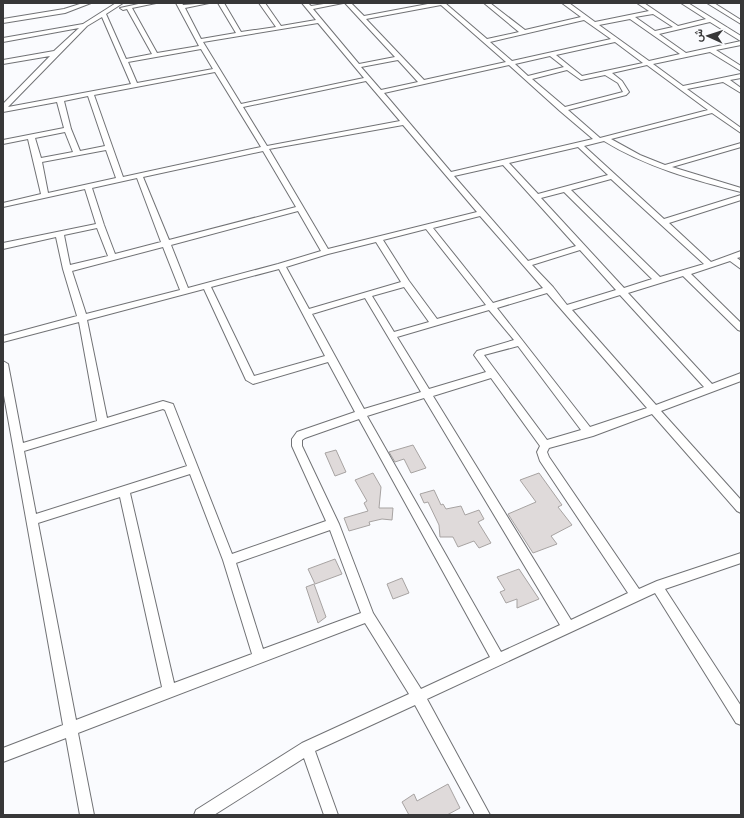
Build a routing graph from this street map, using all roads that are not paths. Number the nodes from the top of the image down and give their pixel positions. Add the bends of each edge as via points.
1 (88, 3) edge
2 (120, 3) edge
3 (153, 3) edge
4 (206, 3) edge
5 (221, 3) edge
6 (262, 3) edge
7 (340, 3) edge
8 (348, 3) edge
9 (402, 3) edge
10 (442, 3) edge
11 (487, 3) edge
12 (565, 3) edge
13 (640, 3) edge
14 (684, 3) edge
15 (710, 3) edge
16 (180, 5) edge
17 (307, 6) edge
18 (129, 7) junction
19 (409, 9) junction
20 (104, 12) junction
21 (654, 12) junction
22 (741, 14) edge
23 (631, 16) junction
24 (731, 16) junction
25 (363, 18) junction
26 (585, 18) junction
27 (711, 20) junction
28 (320, 21) junction
29 (3, 22) edge
30 (741, 22) edge
31 (594, 24) junction
32 (85, 25) junction
33 (280, 28) junction
34 (678, 28) junction
35 (523, 32) junction
36 (654, 33) junction
37 (239, 34) junction
38 (5, 39) edge
39 (741, 39) edge
40 (617, 40) junction
41 (486, 41) junction
42 (741, 43) edge
43 (201, 44) junction
44 (734, 45) junction
45 (712, 50) junction
46 (741, 50) edge
47 (56, 53) junction
48 (551, 54) junction
49 (154, 55) junction
50 (685, 56) junction
51 (400, 58) junction
52 (124, 60) junction
53 (3, 62) edge
54 (512, 63) junction
55 (647, 63) junction
56 (356, 66) junction
57 (568, 68) junction
58 (741, 69) edge
59 (217, 70) junction
60 (606, 72) junction
61 (741, 76) edge
62 (526, 78) junction
63 (367, 79) junction
64 (725, 80) junction
65 (423, 83) junction
66 (135, 85) junction
67 (682, 88) junction
68 (741, 91) edge
69 (380, 92) junction
70 (90, 93) junction
71 (60, 99) junction
72 (239, 106) junction
73 (3, 109) edge
74 (562, 110) junction
75 (713, 111) junction
76 (405, 122) junction
77 (68, 129) junction
78 (741, 131) edge
79 (31, 137) junction
80 (602, 140) junction
81 (3, 142) edge
82 (741, 144) edge
83 (579, 145) junction
84 (108, 147) junction
85 (265, 148) junction
86 (77, 153) junction
87 (38, 161) junction
88 (505, 163) junction
89 (664, 167) junction
90 (139, 175) junction
91 (449, 175) junction
92 (613, 176) junction
93 (120, 179) junction
94 (88, 186) junction
95 (566, 189) junction
96 (741, 190) edge
97 (45, 196) junction
98 (537, 197) junction
99 (741, 197) edge
100 (3, 205) edge
101 (301, 208) junction
102 (481, 212) junction
103 (664, 222) junction
104 (100, 225) junction
105 (427, 226) junction
106 (60, 235) junction
107 (378, 238) junction
108 (167, 244) junction
109 (3, 246) edge
110 (582, 247) junction
111 (326, 252) junction
112 (741, 254) edge
113 (113, 258) junction
114 (731, 258) junction
115 (527, 264) junction
116 (710, 265) junction
117 (281, 266) junction
118 (741, 266) edge
119 (67, 269) junction
120 (684, 272) junction
121 (658, 280) junction
122 (406, 283) junction
123 (206, 285) junction
124 (550, 289) junction
125 (185, 291) junction
126 (622, 291) junction
127 (367, 296) junction
128 (492, 306) junction
129 (567, 308) junction
130 (306, 312) junction
131 (82, 317) junction
132 (435, 323) junction
133 (741, 328) edge
134 (391, 336) junction
135 (3, 339) edge
136 (520, 342) junction
137 (331, 358) junction
138 (3, 364) edge
139 (492, 374) junction
140 (741, 377) edge
141 (710, 388) junction
142 (426, 394) junction
143 (655, 410) junction
144 (360, 414) junction
145 (103, 423) junction
146 (589, 432) junction
147 (545, 445) junction
148 (19, 448) junction
149 (192, 469) junction
150 (124, 491) junction
151 (741, 508) edge
152 (32, 520) junction
153 (333, 524) junction
154 (741, 558) edge
155 (229, 560) junction
156 (657, 586) junction
157 (637, 596) junction
158 (368, 616) junction
159 (568, 627) junction
160 (259, 656) junction
161 (498, 659) junction
162 (169, 690) junction
163 (418, 696) junction
164 (741, 718) edge
165 (71, 728) junction
166 (307, 748) junction
167 (3, 755) edge
168 (87, 815) edge
169 (201, 815) edge
170 (331, 815) edge
171 (483, 815) edge

1 - 29 street via 65,11
2 - 20 street
3 - 18 street
4 - 16 street
5 - 37 street
6 - 33 street
7 - 17 street
8 - 25 street
9 - 19 street
10 - 19 street
10 - 41 street
11 - 35 street
12 - 26 street
13 - 21 street
14 - 27 street
15 - 24 street
16 - 43 street
17 - 28 street
18 - 20 street
18 - 49 street
19 - 25 street
20 - 32 street
20 - 52 street
21 - 23 street
21 - 34 street
22 - 24 street
23 - 31 street
23 - 36 street
24 - 30 street
25 - 51 street
26 - 31 street
26 - 35 street
27 - 34 street
27 - 39 street
28 - 33 street
28 - 56 street
29 - 38 street
31 - 40 street
32 - 38 street
32 - 47 street
33 - 37 street
34 - 36 street
35 - 41 street
36 - 50 street
37 - 43 street
40 - 48 street
40 - 55 street
41 - 54 street
42 - 44 street
43 - 49 street
43 - 59 street
44 - 45 street
44 - 46 street
45 - 50 street
45 - 58 street
47 - 53 street
47 - 73 street
48 - 54 street
48 - 57 street
49 - 52 street
50 - 55 street
51 - 56 street
51 - 65 street
52 - 66 street
54 - 62 street
54 - 65 street
55 - 60 street
55 - 67 street
56 - 63 street
57 - 60 street via 581,78
57 - 62 street
59 - 66 street
59 - 72 street
60 - 74 street via 624,87 624,94
61 - 64 street
62 - 74 street
63 - 69 street
63 - 72 street
64 - 67 street
64 - 68 street
65 - 69 street
66 - 70 street
67 - 75 street
69 - 76 street
70 - 71 street
70 - 84 street
71 - 73 street
71 - 77 street
72 - 85 street
74 - 80 street
75 - 78 street
75 - 80 street
76 - 85 street
76 - 91 street
77 - 79 street
77 - 86 street
79 - 81 street
79 - 87 street
80 - 83 street
80 - 89 street
82 - 89 street
83 - 88 street
83 - 92 street
84 - 86 street
84 - 93 street
85 - 90 street
85 - 101 street
86 - 87 street
87 - 97 street
88 - 91 street
88 - 98 street
89 - 96 street
90 - 93 street
90 - 108 street
91 - 102 street
92 - 95 street
92 - 103 street
93 - 94 street
94 - 97 street
94 - 104 street
95 - 98 street
95 - 121 street
97 - 100 street
98 - 110 street
99 - 103 street
101 - 108 street
101 - 111 street
102 - 105 street
102 - 115 street
103 - 116 street
104 - 106 street
104 - 113 street
105 - 107 street
105 - 128 street
106 - 109 street
106 - 119 street
107 - 111 street
107 - 122 street
108 - 113 street
108 - 125 street
110 - 115 street
110 - 126 street
111 - 117 street
112 - 114 street
113 - 119 street
114 - 116 street
114 - 118 street
115 - 124 street
116 - 120 street
117 - 123 street
117 - 130 street
119 - 131 street
120 - 121 street
120 - 133 street
121 - 126 street
122 - 127 street
122 - 132 street
123 - 125 street
123 - 137 street via 249,377 253,380
124 - 128 street
124 - 129 street
125 - 131 street
126 - 129 street
126 - 141 street
127 - 130 street
127 - 134 street
128 - 132 street
128 - 136 street
129 - 143 street
130 - 137 street
131 - 135 street
131 - 145 street
132 - 134 street
134 - 142 street
136 - 139 street via 480,353 480,358
136 - 146 street
137 - 144 street
138 - 148 street
139 - 142 street
139 - 147 street
140 - 141 street
141 - 143 street
142 - 144 street
142 - 159 street
143 - 146 street
143 - 151 street
144 - 153 street via 301,435 297,439 297,446
144 - 161 street
145 - 148 street
145 - 149 street via 169,407
146 - 147 street
147 - 157 street via 542,452 544,458
148 - 152 street
149 - 150 street
149 - 155 street
150 - 152 street
150 - 162 street
152 - 165 street
153 - 155 street
153 - 158 street
154 - 156 street
155 - 160 street
156 - 157 street
156 - 164 street
157 - 159 street
158 - 160 street
158 - 163 street
159 - 161 street
160 - 162 street
161 - 163 street
162 - 165 street
163 - 166 street
163 - 171 street
165 - 167 street
165 - 168 street
166 - 169 street
166 - 170 street

